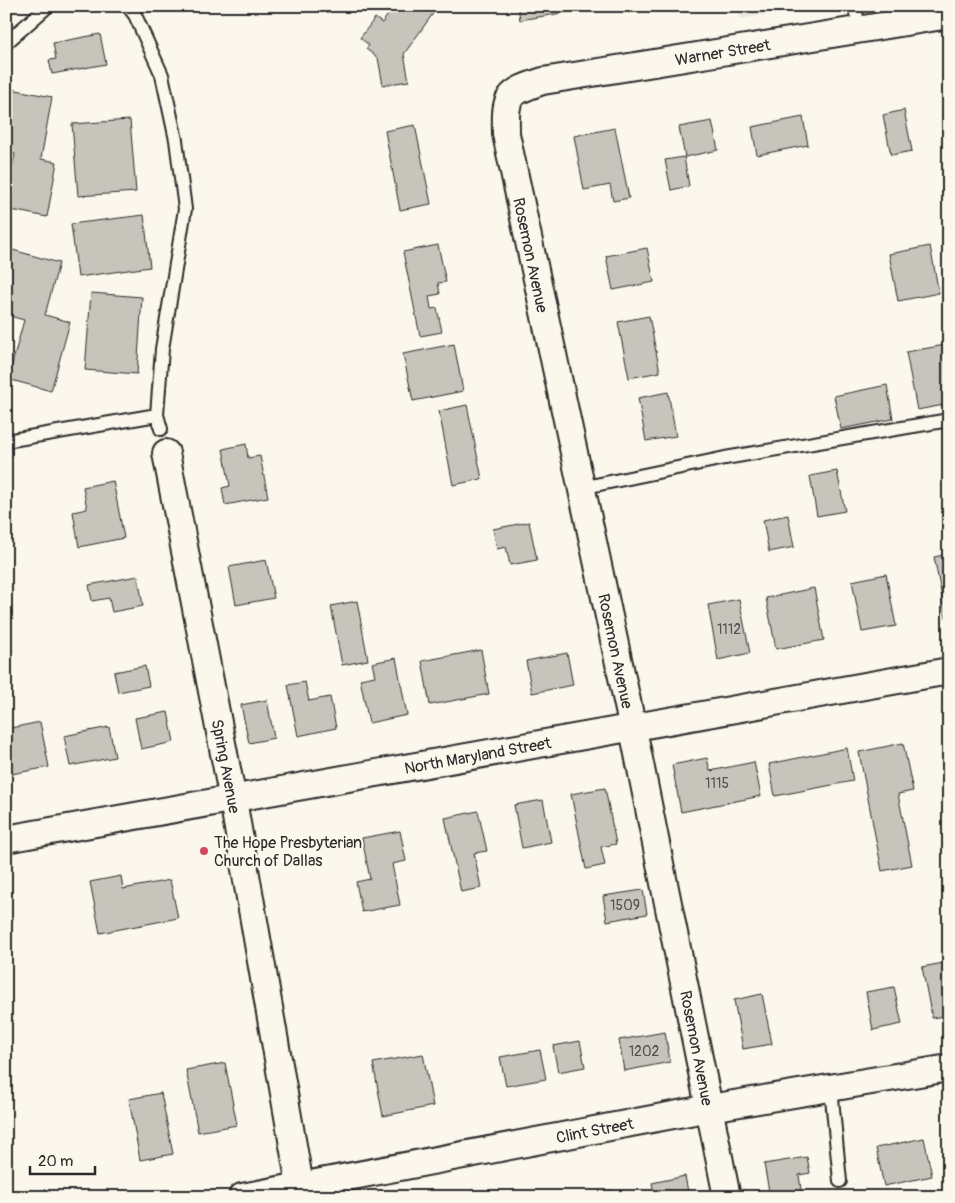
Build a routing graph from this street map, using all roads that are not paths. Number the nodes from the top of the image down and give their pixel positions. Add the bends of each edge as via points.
1 (48, 6) edge
2 (128, 6) edge
3 (855, 6) edge
4 (949, 16) edge
5 (859, 31) junction
6 (6, 43) edge
7 (505, 106) joint
8 (157, 415) junction
9 (949, 420) edge
10 (6, 441) edge
11 (163, 441) joint
12 (581, 488) junction
13 (949, 671) edge
14 (633, 729) junction
15 (233, 800) junction
16 (6, 839) edge
17 (949, 1068) edge
18 (831, 1088) junction
19 (710, 1108) junction
20 (840, 1181) dead end
21 (301, 1192) edge
22 (242, 1197) edge
23 (727, 1197) edge

1 - 6 lane
2 - 8 lane via 162,75 176,140 185,210 162,349
3 - 5 lane
4 - 5 street, Warner Street
5 - 7 street, Warner Street via 543,81 518,89
7 - 12 street, Rosemon Avenue via 506,134
8 - 10 lane
8 - 11 lane
9 - 12 lane via 725,458
11 - 15 street, Spring Avenue
12 - 14 street, Rosemon Avenue
13 - 14 street, North Maryland Street
14 - 15 street, North Maryland Street
14 - 19 street, Rosemon Avenue
15 - 16 street, North Maryland Street
15 - 21 street, Spring Avenue
17 - 18 street, Clint Street
18 - 19 street, Clint Street
18 - 20 lane
19 - 21 street, Clint Street
19 - 23 street, Rosemon Avenue
21 - 22 street, Clint Street

